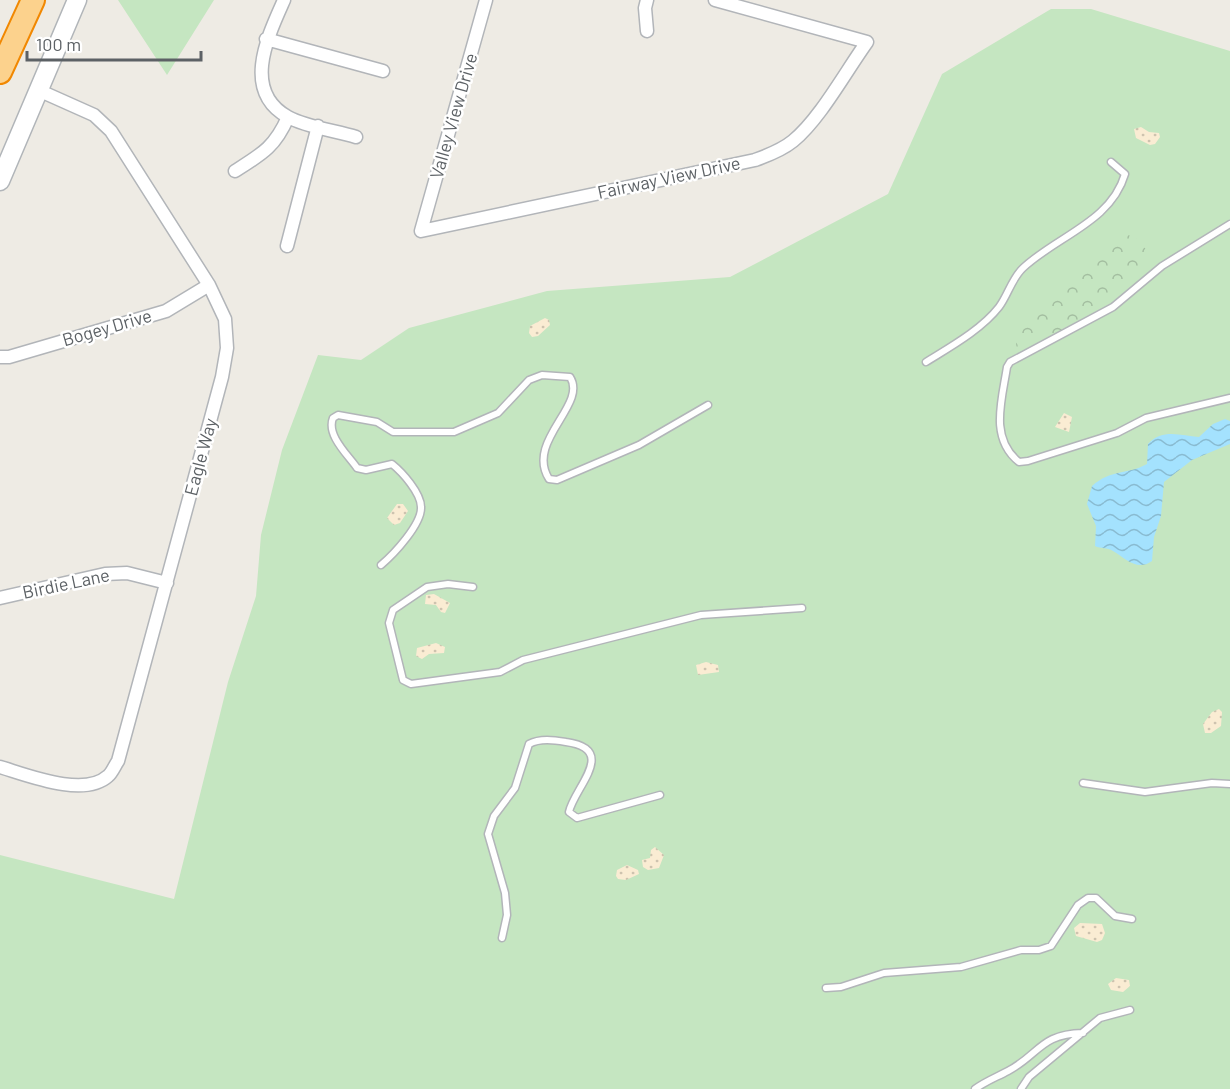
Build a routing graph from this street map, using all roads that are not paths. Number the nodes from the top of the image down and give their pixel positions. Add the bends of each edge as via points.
1 (33, 0) edge
2 (77, 0) edge
3 (284, 0) edge
4 (486, 0) edge
5 (647, 0) edge
6 (715, 0) edge
7 (647, 31) dead end
8 (266, 39) junction
9 (383, 71) dead end
10 (0, 72) edge
11 (38, 90) junction
12 (288, 117) junction
13 (318, 126) junction
14 (356, 137) dead end
15 (1111, 162) dead end
16 (235, 171) dead end
17 (0, 181) edge
18 (1230, 224) edge
19 (421, 231) joint
20 (287, 246) dead end
21 (209, 285) junction
22 (0, 357) edge
23 (926, 362) dead end
24 (1230, 398) edge
25 (708, 405) dead end
26 (381, 565) dead end
27 (167, 583) junction
28 (473, 587) dead end
29 (0, 598) edge
30 (802, 608) dead end
31 (0, 767) edge
32 (1083, 783) dead end
33 (1230, 784) edge
34 (660, 795) dead end
35 (1131, 920) dead end
36 (502, 938) dead end
37 (826, 988) dead end
38 (1130, 1010) dead end
39 (1083, 1033) junction
40 (975, 1089) edge
41 (1021, 1089) edge

1 - 10 highway
2 - 11 street
3 - 8 street
4 - 19 street, Valley View Drive
5 - 7 street
6 - 19 street, Fairway View Drive via 867,42 808,126 777,152 755,160
8 - 9 street
8 - 12 street via 262,84 271,101
11 - 17 street
11 - 21 street, Eagle Way via 94,115 111,131
12 - 13 street
12 - 16 street via 267,151
13 - 14 street
13 - 20 street
15 - 23 lane via 1125,174 1120,191 1108,206 1023,268 998,308 969,334
18 - 24 lane via 1162,266 1113,307 1010,362 998,421 1009,454 1019,462 1117,433 1146,418
21 - 22 street, Bogey Drive via 166,311
21 - 27 street, Eagle Way via 225,319 227,348
25 - 26 lane via 639,445 557,480 549,479 544,472 545,455 552,429 574,394 570,377 542,375 529,380 498,413 454,432 393,432 377,422 339,415 330,424 333,434 357,468 366,470 392,464 422,506 419,518 397,551
27 - 29 street, Birdie Lane via 127,573 105,574
27 - 31 street, Eagle Way via 118,761 108,776 91,785 66,785
28 - 30 lane via 427,587 393,610 389,623 403,680 411,684 500,672 523,660 701,615
32 - 33 lane via 1145,792
34 - 36 lane via 577,818 569,812 591,769 590,754 571,743 529,744 515,788 489,825 491,848 505,893 507,915
35 - 37 lane via 1115,916 1096,898 1088,898 1078,905 1051,946 961,967 884,973
38 - 39 lane via 1100,1018
39 - 40 lane via 1063,1033
39 - 41 lane via 1029,1077

